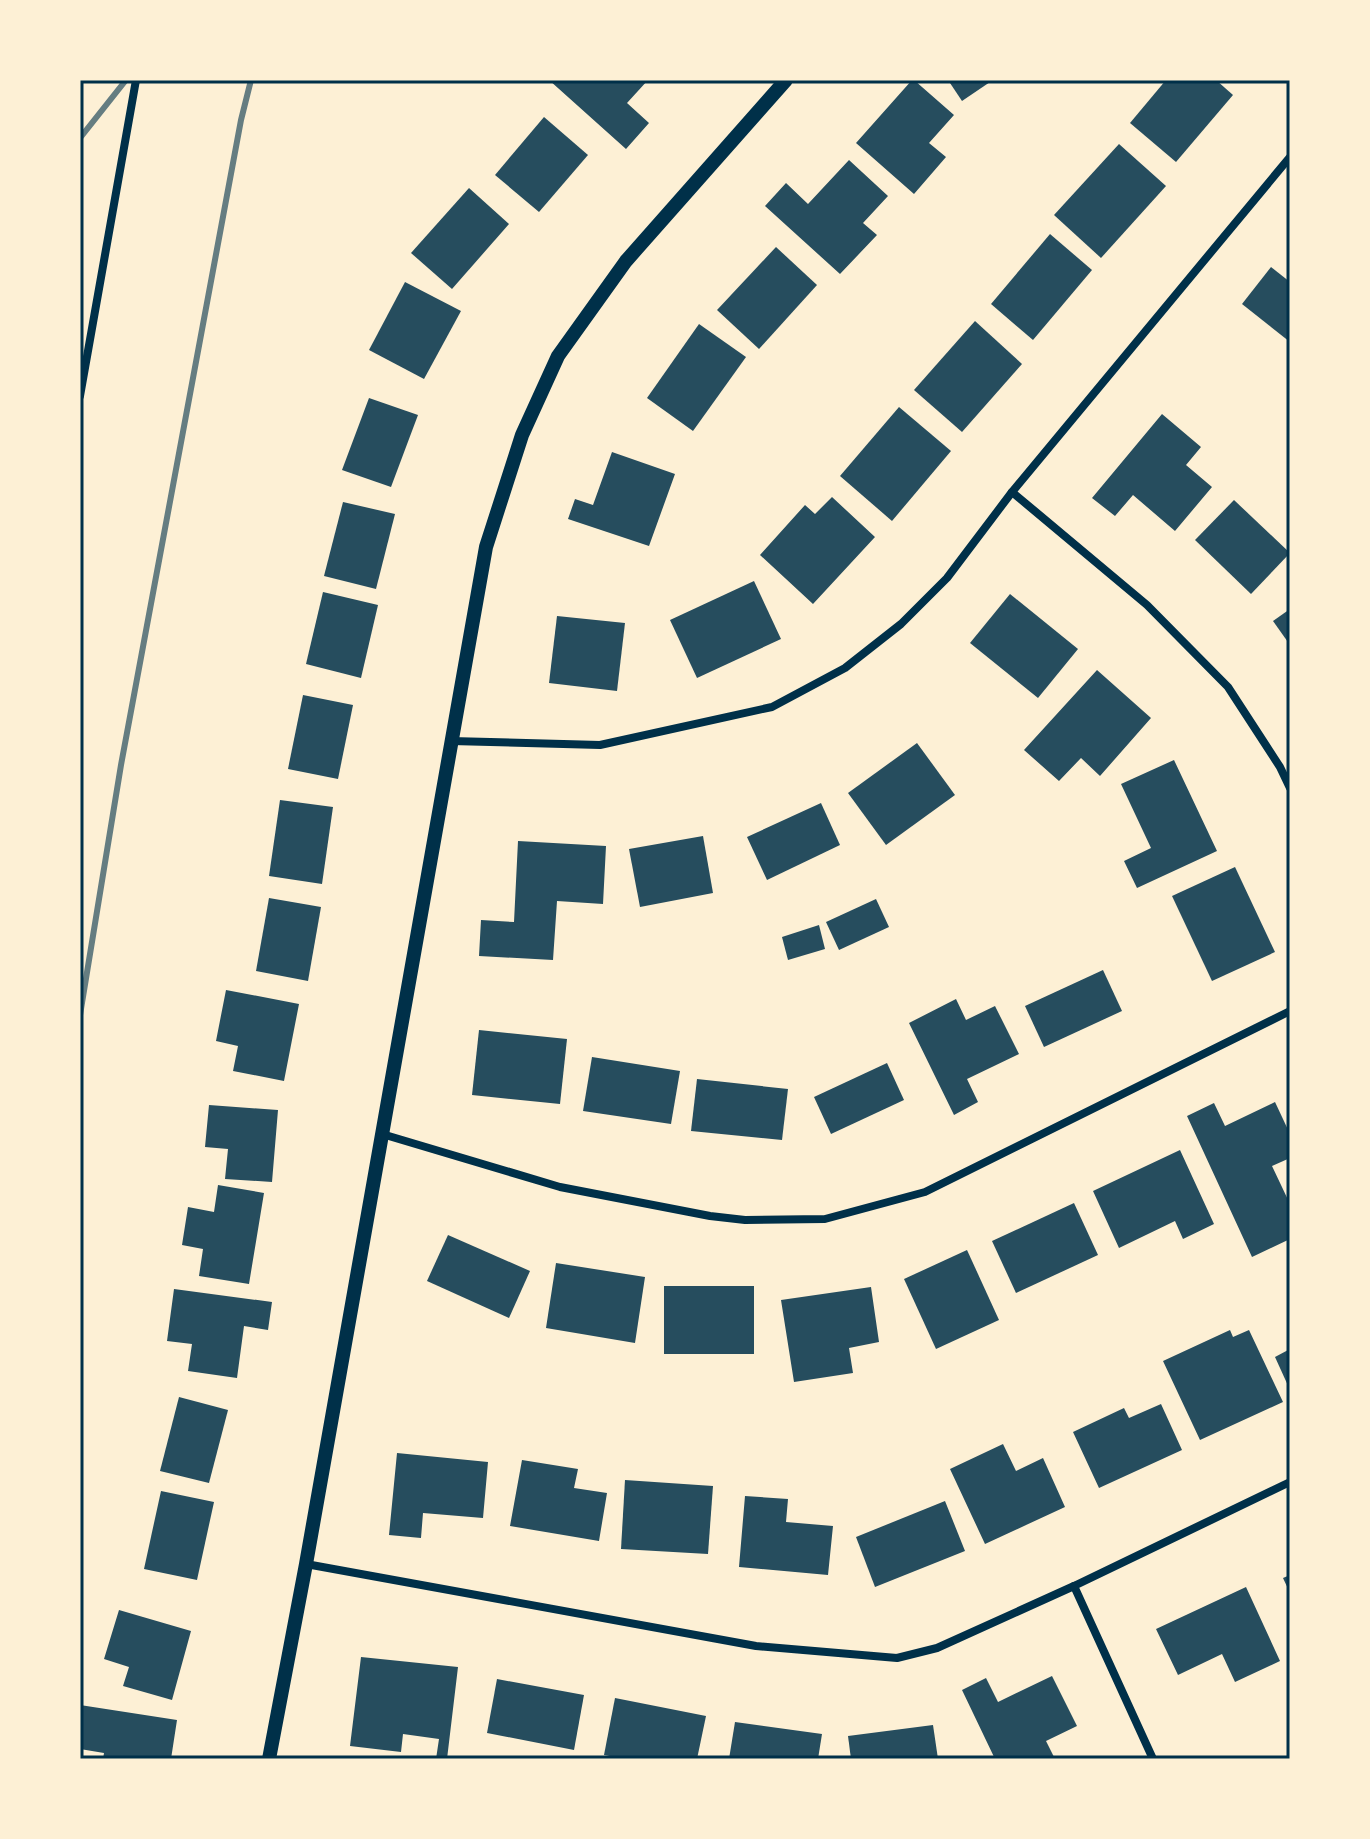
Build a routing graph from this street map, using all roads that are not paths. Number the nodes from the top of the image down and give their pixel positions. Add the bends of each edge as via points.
1 (136, 80) edge
2 (786, 80) edge
3 (1288, 163) edge
4 (80, 396) edge
5 (1012, 492) junction
6 (450, 741) junction
7 (1290, 788) edge
8 (1290, 1011) edge
9 (382, 1134) junction
10 (1290, 1482) edge
11 (306, 1564) junction
12 (1074, 1586) junction
13 (269, 1759) edge
14 (1153, 1759) edge

1 - 4 street
2 - 6 street via 626,261 558,356 522,435 486,547
3 - 5 street
5 - 6 street via 947,578 901,624 845,668 772,707 600,745
5 - 7 street via 1147,605 1228,687
6 - 9 street
8 - 9 street via 925,1192 825,1219 745,1220 695,1213 560,1187
9 - 11 street
10 - 12 street
11 - 12 street via 756,1646 897,1658 937,1648
11 - 13 street
12 - 14 street

